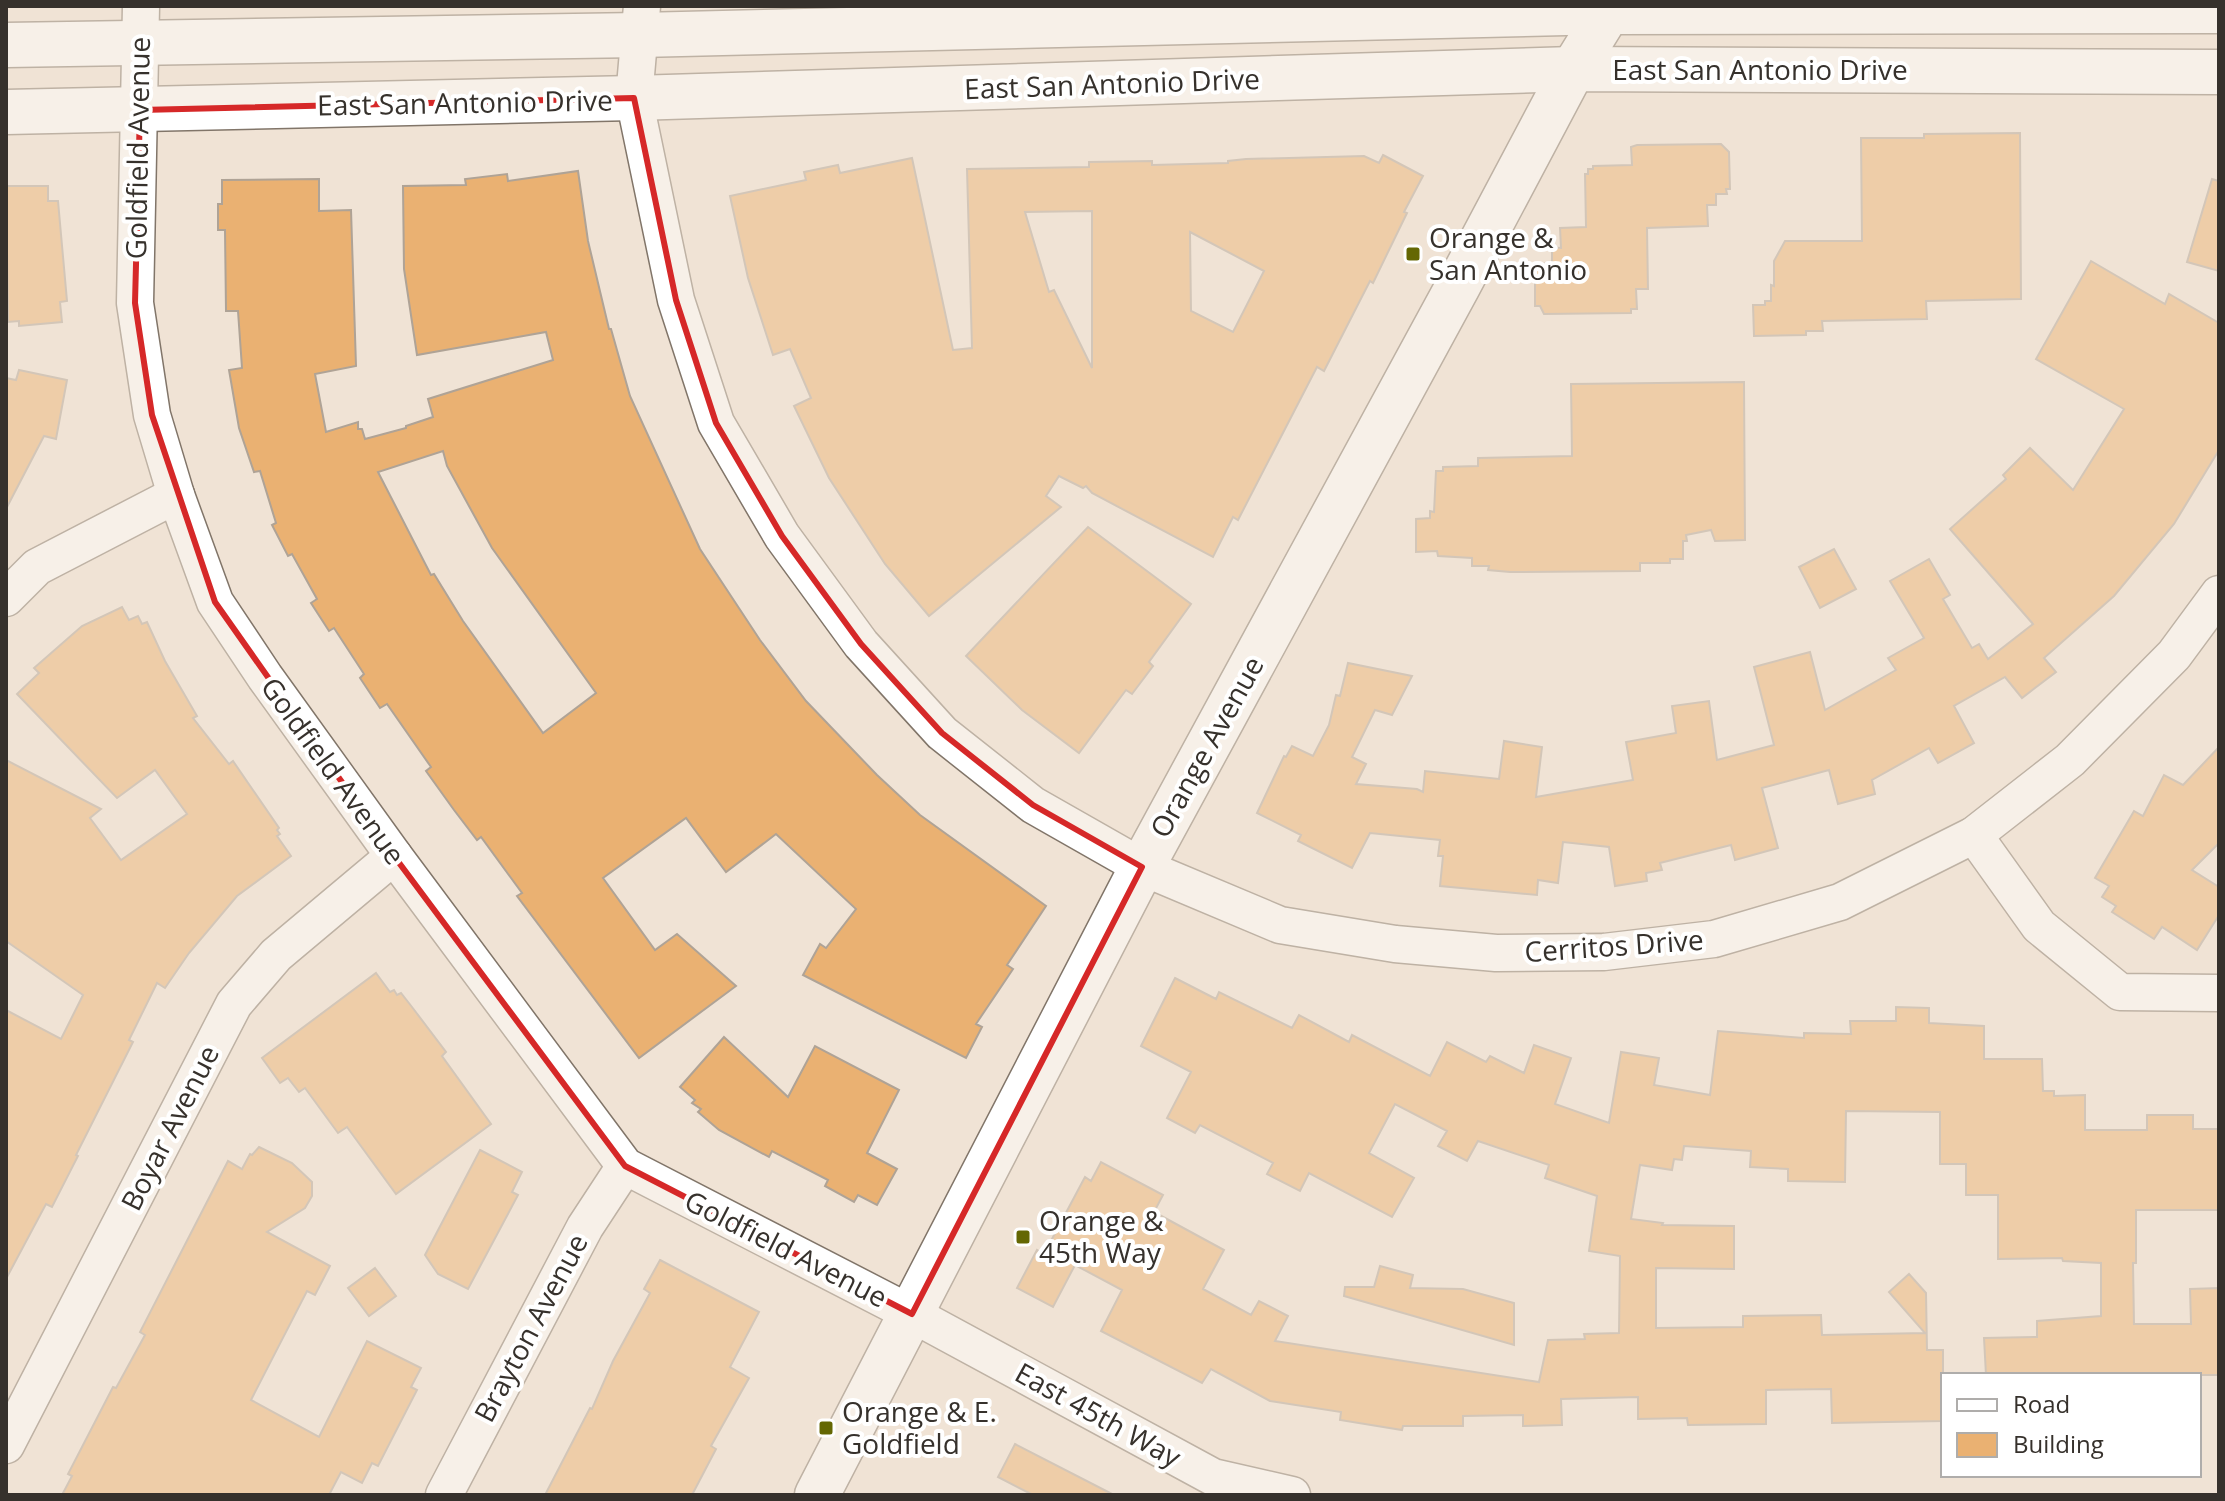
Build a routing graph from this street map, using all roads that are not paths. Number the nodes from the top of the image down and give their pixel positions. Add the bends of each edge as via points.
1 (1610, 9) edge
2 (2219, 11) edge
3 (641, 20) edge
4 (141, 24) edge
5 (6, 45) edge
6 (1573, 69) junction
7 (2219, 72) edge
8 (634, 98) junction
9 (140, 110) junction
10 (6, 112) edge
11 (176, 495) junction
12 (2219, 594) edge
13 (6, 598) edge
14 (1974, 835) junction
15 (394, 856) junction
16 (1142, 867) junction
17 (2219, 993) edge
18 (625, 1166) junction
19 (912, 1314) junction
20 (6, 1445) edge
21 (1209, 1486) edge
22 (444, 1495) edge
23 (817, 1495) edge
24 (1292, 1495) edge

1 - 2 main road, East San Antonio Drive
1 - 3 main road, East San Antonio Drive
1 - 6 main road, Orange Avenue
3 - 4 main road, East San Antonio Drive
3 - 8 street, Cerritos Drive
4 - 5 main road, East San Antonio Drive
4 - 9 street, Goldfield Avenue
6 - 7 main road, East San Antonio Drive
6 - 8 main road, East San Antonio Drive
6 - 16 main road, Orange Avenue
8 - 9 main road, East San Antonio Drive
8 - 16 street, Cerritos Drive via 676,300 716,423 782,536 861,644 942,733 1033,805
9 - 10 main road, East San Antonio Drive
9 - 11 street, Goldfield Avenue via 135,303 152,415
11 - 13 street via 37,567
11 - 15 street, Goldfield Avenue via 215,602
12 - 14 street, Cerritos Drive via 2174,655 2070,760
14 - 16 street, Cerritos Drive via 1840,902 1714,939 1604,952 1496,953 1395,944 1280,925
14 - 17 street via 2039,926 2120,992
15 - 18 street, Goldfield Avenue
15 - 20 street, Boyar Avenue via 276,955 234,1004
16 - 19 main road, Orange Avenue
18 - 19 street, Goldfield Avenue
18 - 22 street, Brayton Avenue via 578,1241
19 - 21 street, East 45th Way
19 - 23 main road, Orange Avenue
21 - 24 street, East 45th Way

